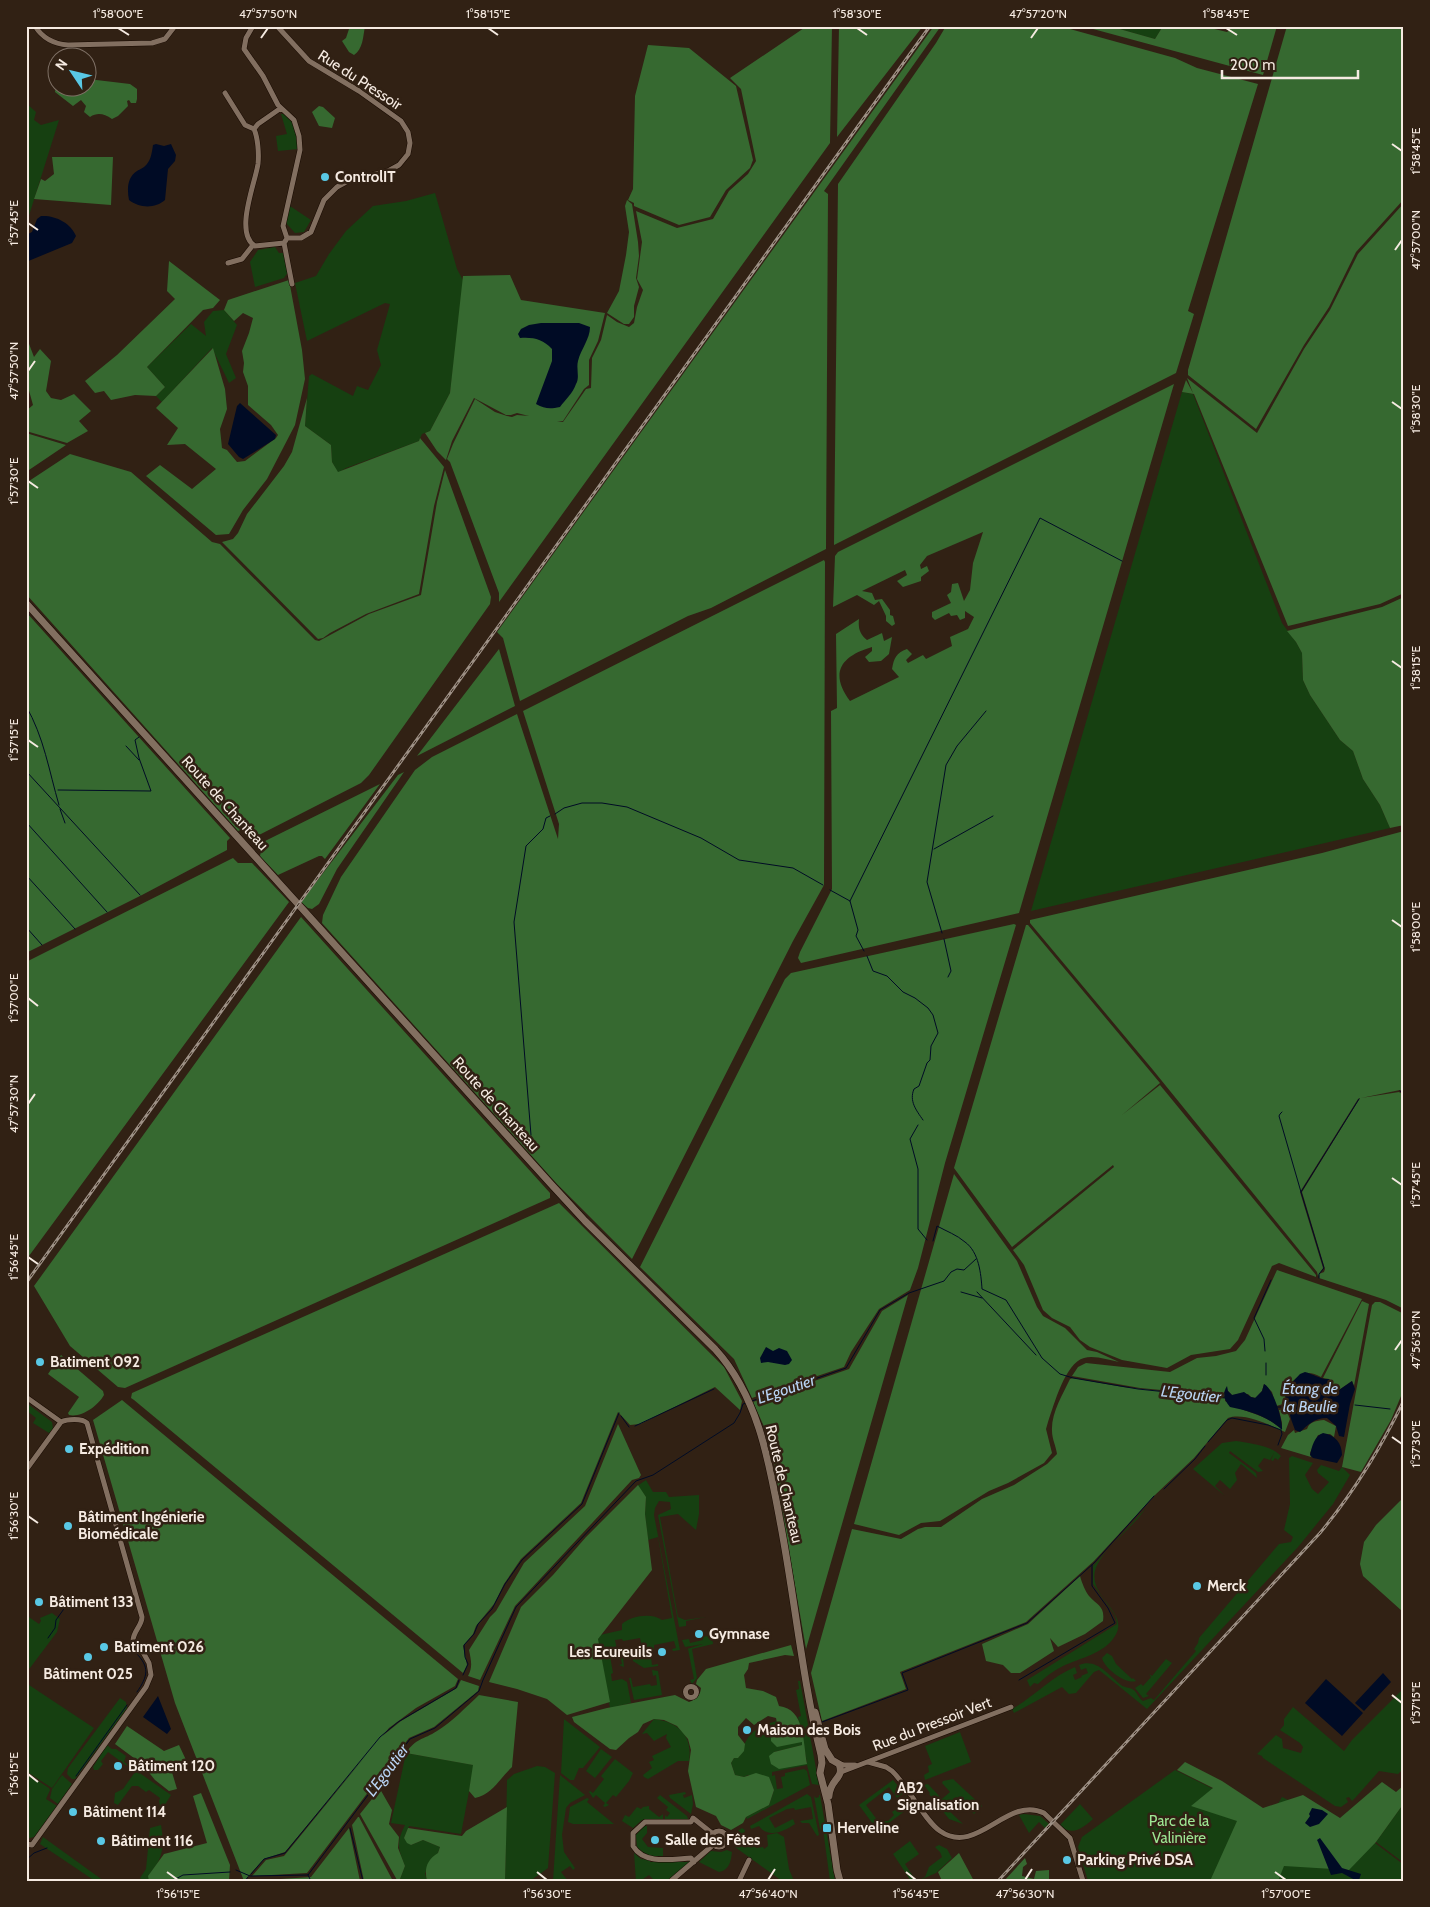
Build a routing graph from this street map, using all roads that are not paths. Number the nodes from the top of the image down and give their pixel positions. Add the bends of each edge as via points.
1 (35, 26) edge
2 (175, 26) edge
3 (253, 26) edge
4 (277, 26) edge
5 (225, 93) dead end
6 (281, 108) junction
7 (254, 129) junction
8 (286, 240) junction
9 (253, 245) junction
10 (228, 263) dead end
11 (292, 284) dead end
12 (26, 603) edge
13 (26, 1397) edge
14 (61, 1422) junction
15 (26, 1470) edge
16 (808, 1690) junction
17 (1011, 1707) dead end
18 (835, 1761) junction
19 (822, 1763) junction
20 (866, 1763) junction
21 (841, 1772) junction
22 (822, 1776) junction
23 (834, 1780) junction
24 (828, 1804) junction
25 (713, 1834) junction
26 (29, 1844) edge
27 (713, 1845) junction
28 (749, 1860) dead end
29 (694, 1862) junction
30 (671, 1881) edge
31 (739, 1881) edge
32 (840, 1881) edge
33 (1083, 1881) edge

1 - 2 street via 47,39 68,45 152,43 165,39
3 - 6 street via 246,38 246,53
4 - 8 street, Rue du Pressoir via 309,61 360,91 401,122 410,143 405,159 394,168 348,181 332,191 322,204 308,235
5 - 7 street via 245,125
6 - 7 street
6 - 8 street via 294,120 300,147 283,226
7 - 9 street via 258,162 245,225 248,240
8 - 9 street via 258,247
8 - 11 street
9 - 10 street via 242,259
12 - 16 main road, Route de Chanteau via 550,1184 725,1360 747,1398 765,1448
13 - 14 street
14 - 15 street
14 - 26 street via 82,1420 87,1423 142,1617 133,1641 144,1654 151,1672 149,1681 87,1770
16 - 18 main road, Route de Chanteau via 826,1749
16 - 19 main road, Route de Chanteau
17 - 20 street, Rue du Pressoir Vert
18 - 19 main road
18 - 20 street, Rue du Pressoir Vert via 844,1765
18 - 21 main road, Route de Chanteau
19 - 22 main road, Route de Chanteau
20 - 21 street, Rue du Pressoir Vert
20 - 33 street via 892,1770 934,1826 950,1836 968,1837 1016,1812 1028,1809 1044,1812 1070,1838
21 - 23 main road, Route de Chanteau
22 - 23 main road
22 - 24 main road, Route de Chanteau
23 - 24 main road, Route de Chanteau via 829,1788
24 - 32 main road, Route de Chanteau
25 - 27 street
25 - 27 street via 723,1832 728,1840 722,1847
25 - 29 street via 694,1818 691,1822 646,1822 633,1833 633,1846 643,1857 691,1858
27 - 29 street
28 - 31 street
29 - 30 street

